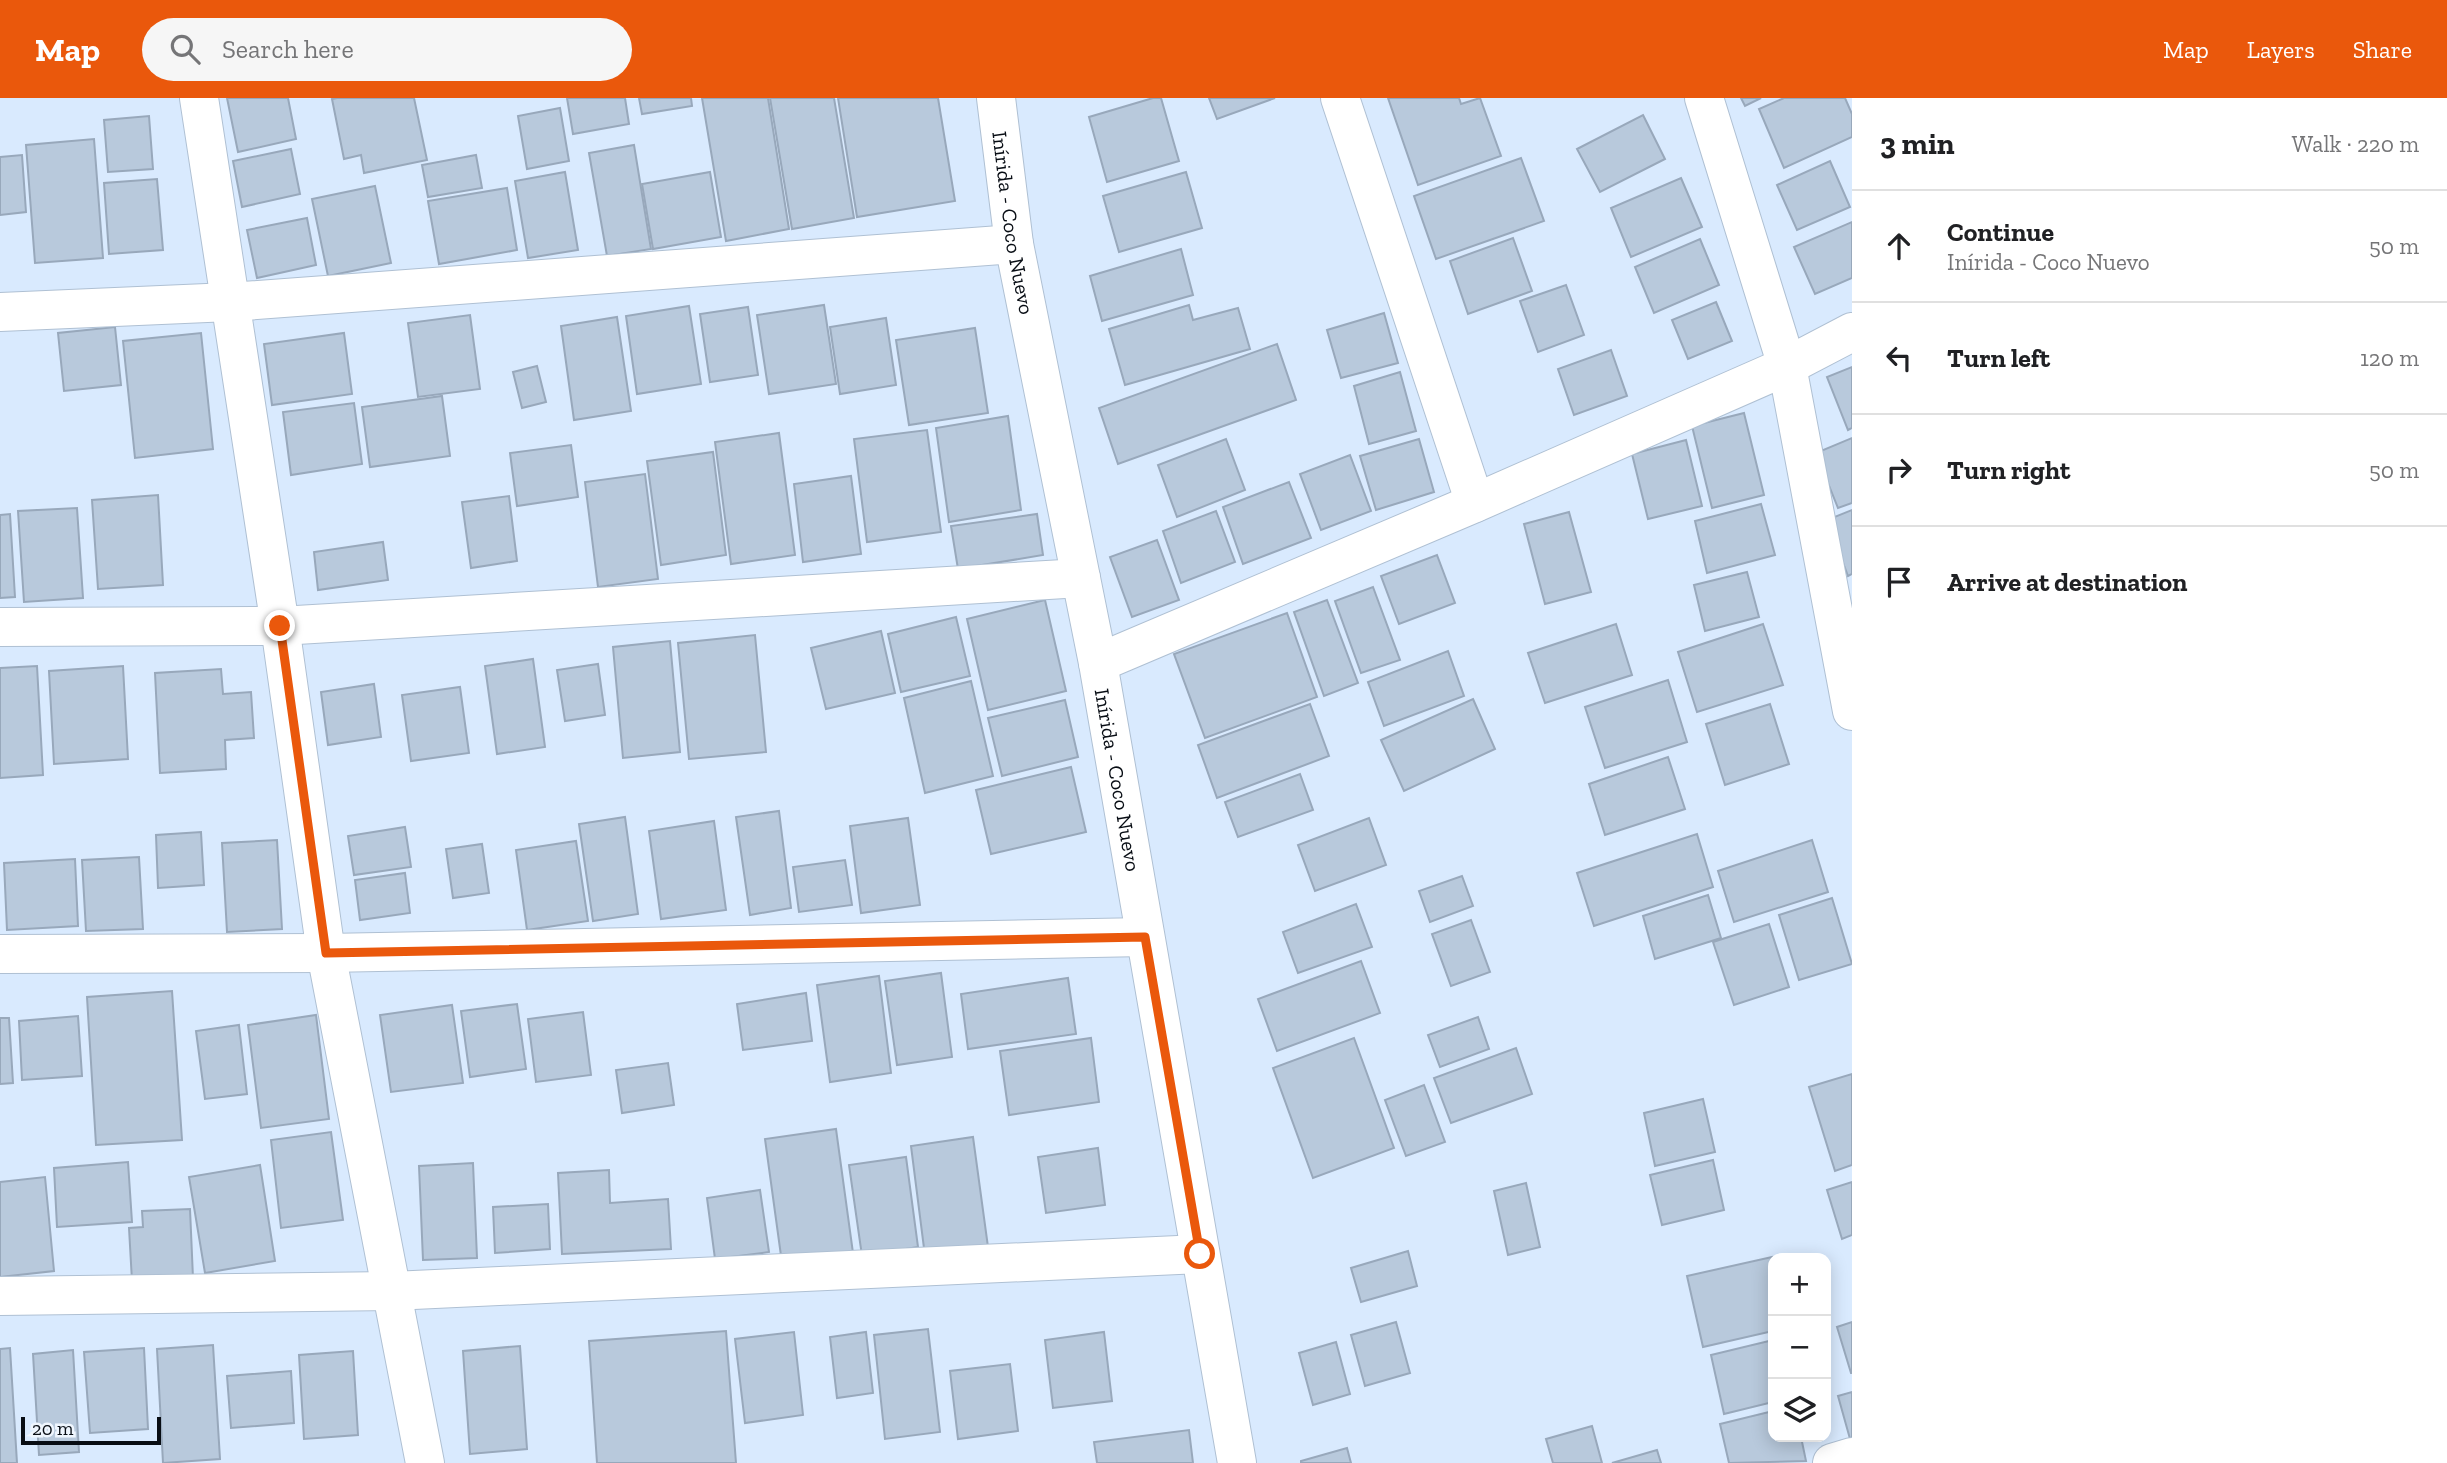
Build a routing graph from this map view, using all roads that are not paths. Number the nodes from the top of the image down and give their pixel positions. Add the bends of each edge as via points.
1 (199, 98) edge
2 (996, 98) edge
3 (1340, 98) edge
4 (1704, 98) edge
5 (1014, 244) junction
6 (230, 302) junction
7 (0, 312) edge
8 (1852, 332) edge
9 (1787, 366) junction
10 (1475, 503) junction
11 (1081, 578) junction
12 (280, 626) junction
13 (0, 627) edge
14 (1098, 663) junction
15 (1852, 711) edge
16 (1145, 937) junction
17 (326, 953) junction
18 (0, 954) edge
19 (1200, 1254) junction
20 (392, 1291) junction
21 (0, 1296) edge
22 (1852, 1458) edge
23 (425, 1463) edge
24 (1237, 1463) edge
25 (1832, 1463) edge

1 - 6 street
2 - 5 street, Inírida - Coco Nuevo
3 - 10 street
4 - 9 street
5 - 6 street
5 - 11 street, Inírida - Coco Nuevo
6 - 7 street
6 - 12 street
8 - 9 street
9 - 10 street
9 - 15 street
10 - 14 street
11 - 12 street
11 - 14 street, Inírida - Coco Nuevo
12 - 13 street
12 - 17 street
14 - 16 street, Inírida - Coco Nuevo
16 - 17 street
16 - 19 street, Inírida - Coco Nuevo
17 - 18 street
17 - 20 street
19 - 20 street
19 - 24 street, Inírida - Coco Nuevo
20 - 21 street
20 - 23 street
22 - 25 street

